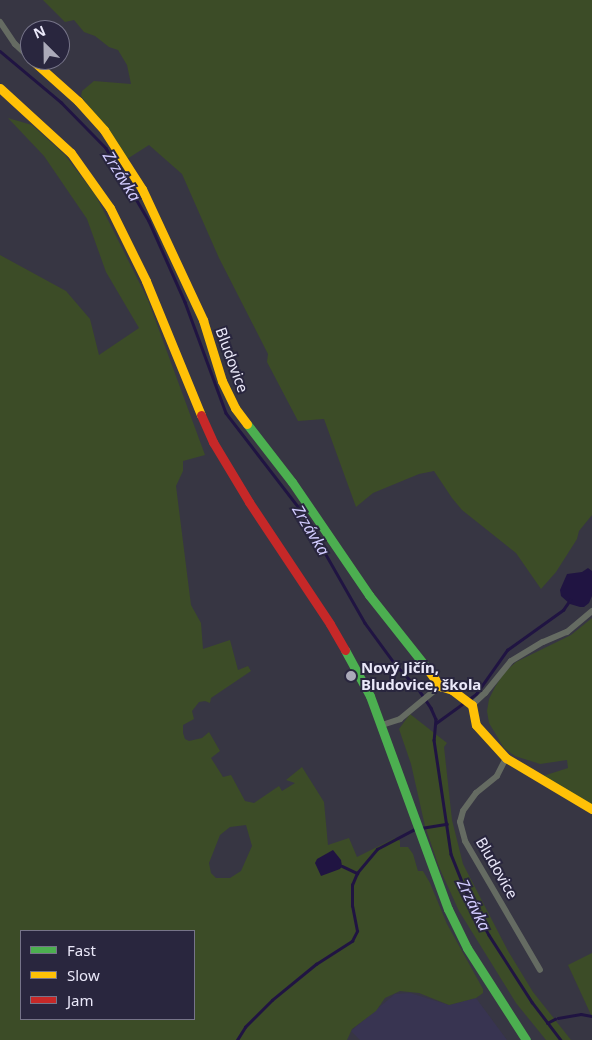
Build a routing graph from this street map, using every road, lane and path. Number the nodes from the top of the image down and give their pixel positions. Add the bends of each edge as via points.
1 (0, 22) edge
2 (20, 49) edge
3 (43, 70) edge
4 (0, 88) edge
5 (592, 612) edge
6 (438, 688) junction
7 (472, 705) junction
8 (382, 725) junction
9 (506, 758) junction
10 (592, 809) edge
11 (540, 970) dead end
12 (526, 1040) edge

1 - 2 street, Bludovice
3 - 6 main road, Bludovice via 104,130 150,206 202,320 222,381 235,408 292,482 369,595
4 - 8 main road via 62,144 101,193 143,273 213,442 342,644 373,701
5 - 7 street via 567,632 511,661 486,693
6 - 7 main road, Bludovice via 452,690
6 - 8 street via 398,720
7 - 9 main road via 474,719 481,732
8 - 12 main road via 448,909 467,948
9 - 10 main road
9 - 11 street, Bludovice via 497,776 476,793 463,811 461,828 465,841

